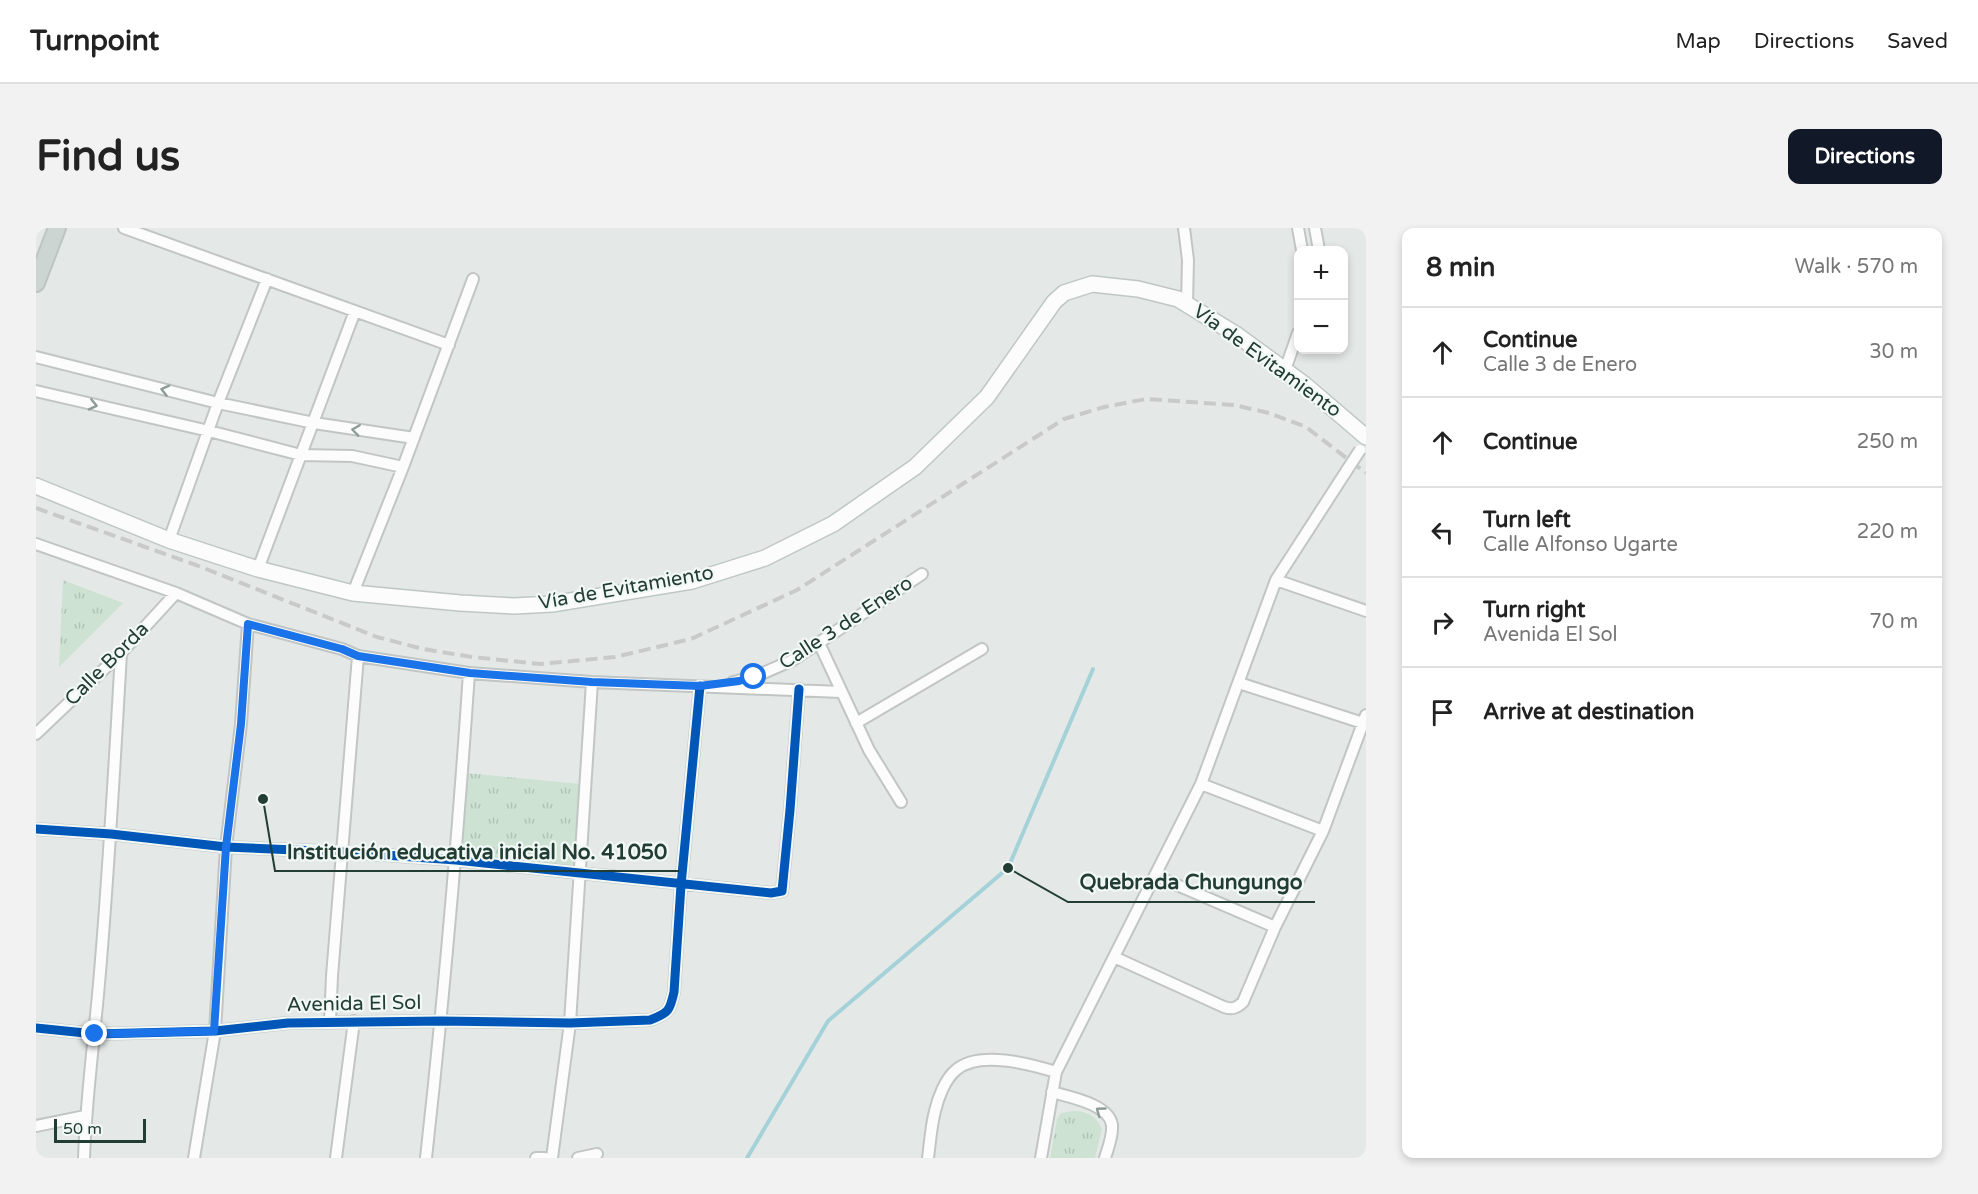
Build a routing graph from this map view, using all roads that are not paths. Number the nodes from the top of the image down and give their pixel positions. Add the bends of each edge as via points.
1 (57, 228) edge
2 (124, 228) edge
3 (1184, 228) edge
4 (1298, 228) edge
5 (1315, 228) edge
6 (1301, 246) edge
7 (1318, 246) edge
8 (267, 279) junction
9 (473, 279) dead end
10 (36, 284) edge
11 (1188, 303) junction
12 (355, 311) junction
13 (448, 345) junction
14 (1294, 345) edge
15 (36, 357) edge
16 (1284, 370) junction
17 (36, 391) edge
18 (218, 403) junction
19 (314, 423) junction
20 (209, 431) junction
21 (414, 438) junction
22 (1364, 442) edge
23 (301, 455) junction
24 (403, 467) junction
25 (36, 486) edge
26 (169, 540) junction
27 (36, 544) edge
28 (258, 569) junction
29 (922, 574) dead end
30 (1276, 580) junction
31 (176, 593) junction
32 (353, 593) junction
33 (1366, 610) edge
34 (248, 624) junction
35 (819, 643) junction
36 (982, 649) dead end
37 (121, 653) junction
38 (358, 656) junction
39 (470, 673) junction
40 (592, 682) junction
41 (1239, 683) junction
42 (700, 686) junction
43 (799, 689) junction
44 (842, 692) junction
45 (1365, 719) edge
46 (856, 723) junction
47 (36, 734) edge
48 (1202, 784) junction
49 (901, 802) dead end
50 (36, 829) edge
51 (1323, 831) junction
52 (111, 834) junction
53 (226, 847) junction
54 (342, 852) junction
55 (456, 860) junction
56 (579, 874) junction
57 (1156, 876) junction
58 (681, 885) junction
59 (1275, 927) junction
60 (1114, 957) junction
61 (441, 1020) junction
62 (354, 1021) junction
63 (330, 1022) junction
64 (570, 1023) junction
65 (36, 1028) edge
66 (214, 1031) junction
67 (95, 1034) junction
68 (1056, 1072) junction
69 (1052, 1092) junction
70 (85, 1116) junction
71 (36, 1126) edge
72 (597, 1154) dead end
73 (84, 1158) edge
74 (194, 1158) edge
75 (336, 1158) edge
76 (426, 1158) edge
77 (536, 1158) edge
78 (544, 1158) edge
79 (552, 1158) edge
80 (578, 1158) edge
81 (928, 1158) edge
82 (1041, 1158) edge
83 (1105, 1158) edge

1 - 10 main road
2 - 8 street
3 - 11 street
4 - 6 street
5 - 7 street
8 - 12 street
8 - 18 street
9 - 13 street
11 - 16 main road, Vía de Evitamiento
11 - 32 main road, Vía de Evitamiento via 1138,289 1092,284 1064,293 987,397 915,467 833,524 765,558 692,581 552,604 514,606
12 - 13 street
12 - 19 street
13 - 21 street
14 - 16 street
18 -> 15 street
16 - 22 main road, Vía de Evitamiento
17 -> 20 street
18 - 19 street
18 - 20 street
21 -> 19 street
19 - 23 street
20 - 23 street
20 - 26 street
21 - 24 street
22 - 30 street, bridge
23 - 24 street via 352,456
23 - 28 street
24 - 32 street
25 - 26 main road, Vía de Evitamiento
26 - 28 main road, Vía de Evitamiento
27 - 31 street
28 - 32 main road, Vía de Evitamiento
29 - 35 street, Calle 3 de Enero
30 - 33 street
30 - 41 street
31 - 34 street
31 - 37 street, Calle Borda
34 - 38 street
34 - 53 street
35 - 42 street, Calle 3 de Enero via 793,660 754,677
35 - 44 street
36 - 46 street
37 - 47 street, Calle Borda
37 - 52 street
38 - 39 street
38 - 54 street
39 - 40 street
39 - 55 street
40 - 42 street
40 - 56 street
41 - 45 street
41 - 48 street
42 - 43 street
42 - 58 street
43 - 44 street
43 - 58 street via 782,891
44 - 46 street
45 - 51 street
46 - 49 street
48 - 51 street
48 - 57 street
50 - 52 street
51 - 59 street
52 - 53 street
52 - 67 street
53 - 54 street
53 - 66 street
54 - 55 street
54 - 63 street
55 - 56 street
55 - 61 street
56 - 58 street
56 - 64 street
57 - 59 street
57 - 60 street
58 - 64 street, Avenida El Sol via 670,1008 650,1020
59 - 60 street via 1243,1002 1234,1008
60 - 68 street
61 - 62 street, Avenida El Sol
61 - 64 street, Avenida El Sol
61 - 76 street
62 - 63 street, Avenida El Sol
62 - 75 street
63 - 66 street, Avenida El Sol
64 - 79 street
65 - 67 street, Avenida El Sol
66 - 67 street, Avenida El Sol
66 - 74 street
67 - 70 street
68 - 69 street
68 - 81 street via 996,1060 972,1062 956,1070 945,1084 935,1111
69 - 82 street
83 -> 69 street via 1112,1125 1108,1116 1092,1105
70 - 71 street
70 - 73 street
72 - 80 street
77 - 78 street

